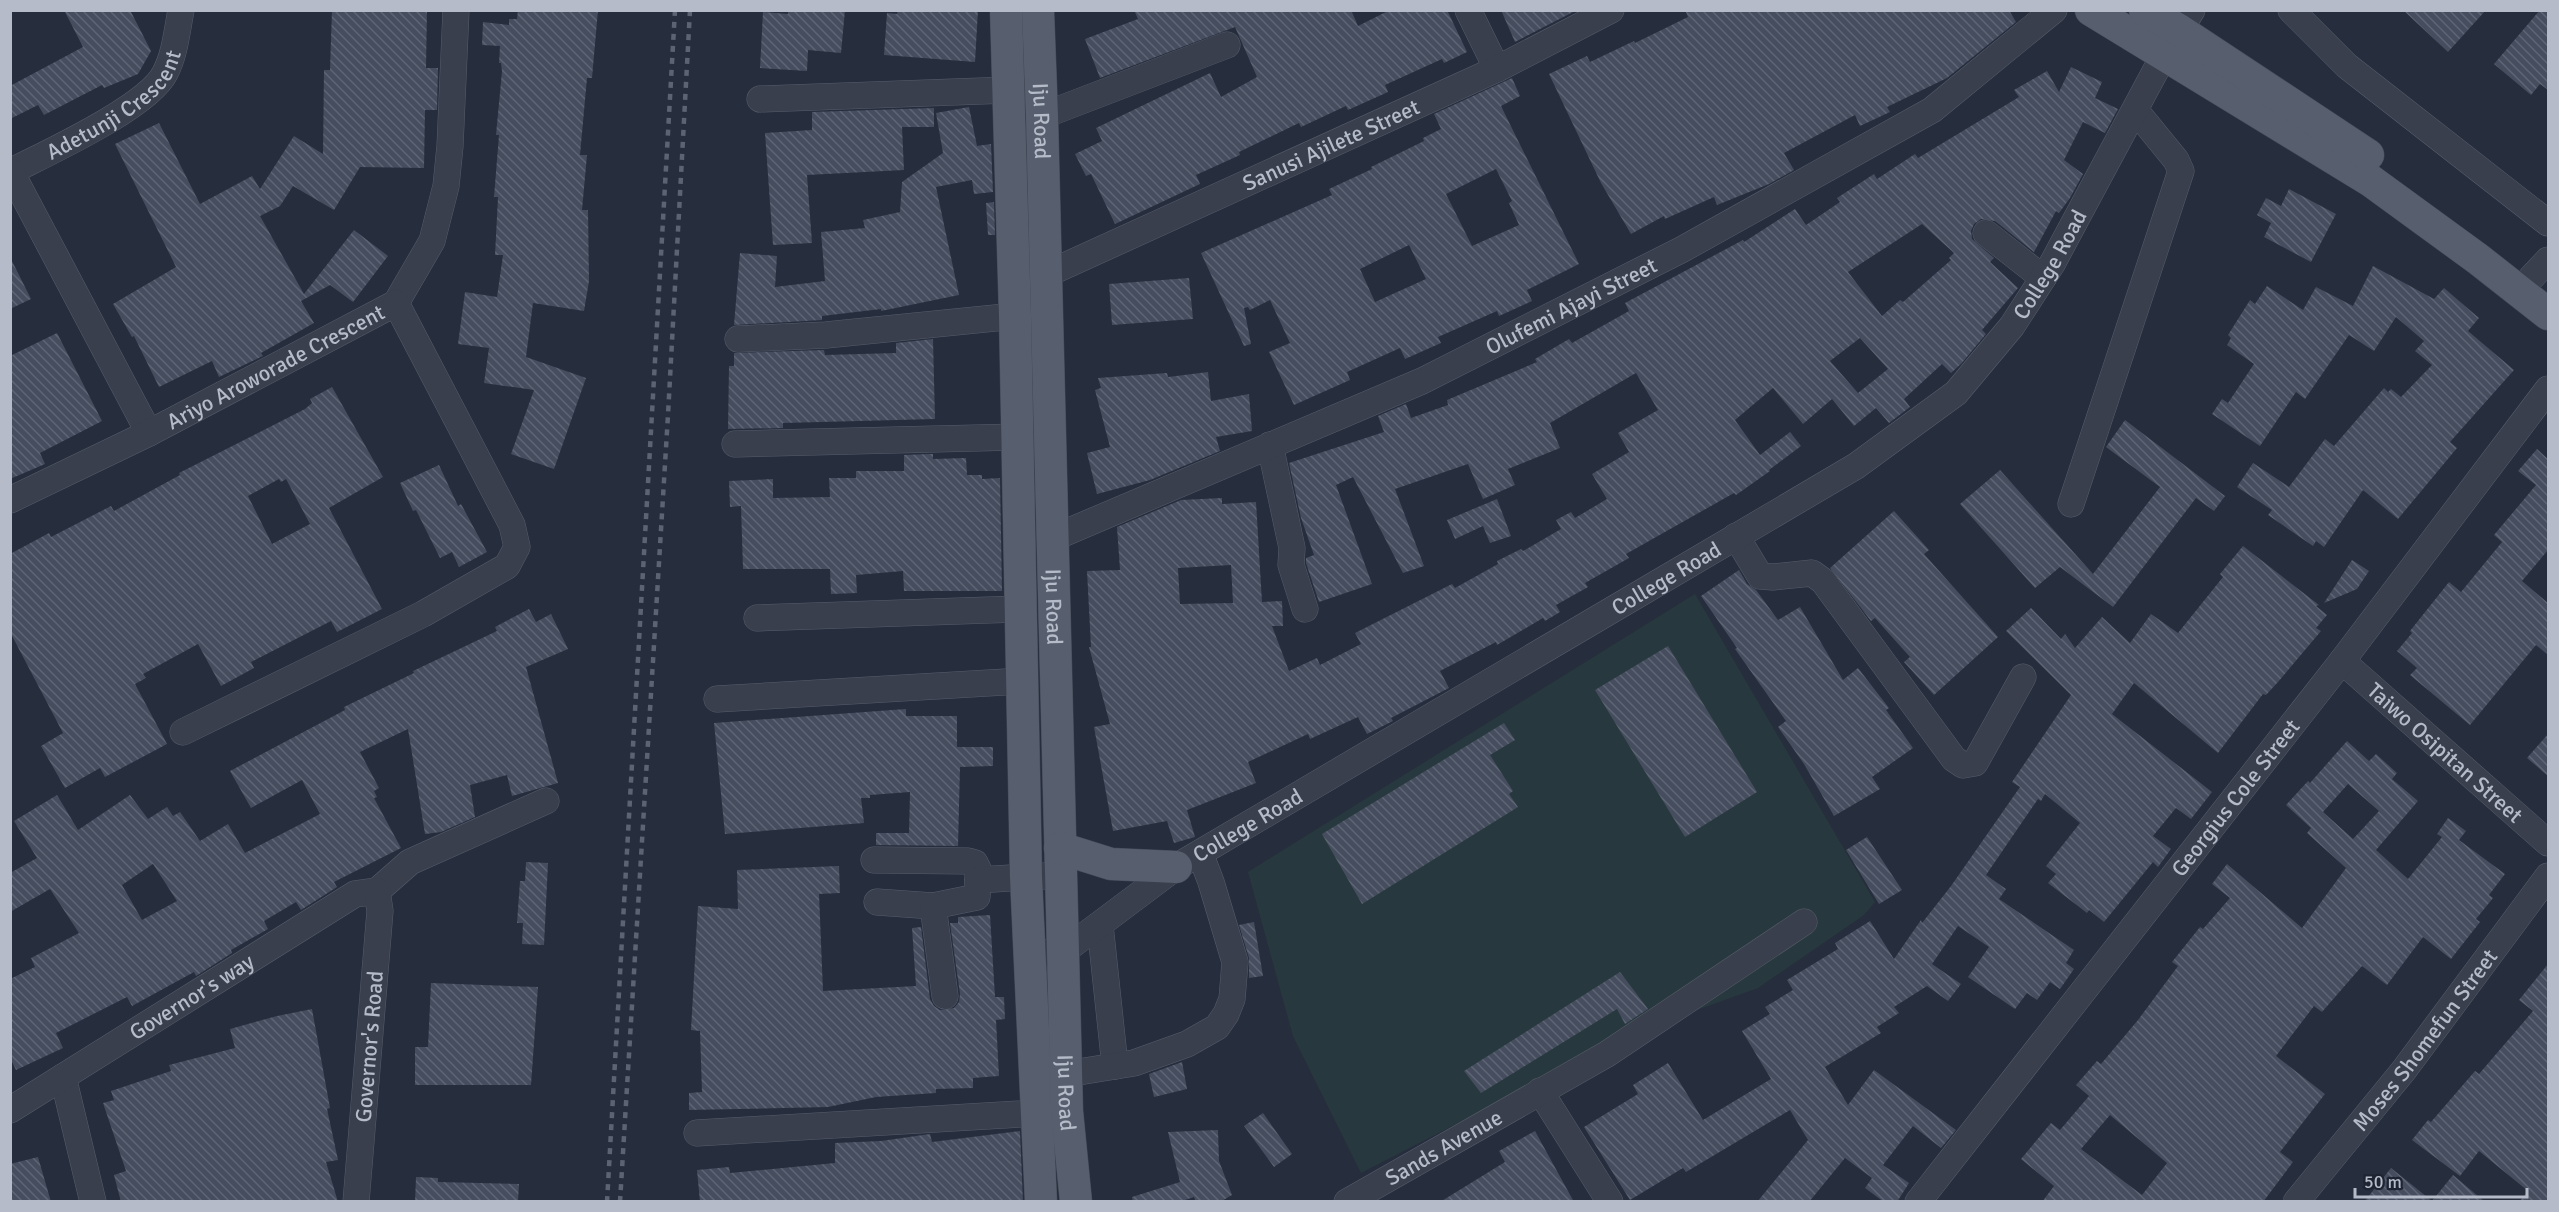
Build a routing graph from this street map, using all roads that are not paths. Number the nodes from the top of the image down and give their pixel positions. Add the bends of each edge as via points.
1 (182, 10) edge
2 (456, 10) edge
3 (1006, 10) edge
4 (1038, 10) edge
5 (1468, 10) edge
6 (1611, 10) edge
7 (2054, 10) edge
8 (2091, 10) edge
9 (2145, 10) edge
10 (2290, 10) edge
11 (2178, 32) edge
12 (1227, 45) dead end
13 (1497, 69) junction
14 (1009, 90) junction
15 (760, 99) dead end
16 (2136, 111) junction
17 (1042, 116) junction
18 (10, 172) edge
19 (2548, 223) edge
20 (1986, 233) dead end
21 (1047, 274) junction
22 (2043, 278) junction
23 (2542, 278) edge
24 (396, 303) junction
25 (2548, 314) edge
26 (1015, 316) junction
27 (738, 339) dead end
28 (2548, 389) edge
29 (149, 433) junction
30 (1017, 437) junction
31 (735, 444) dead end
32 (1270, 445) junction
33 (10, 500) edge
34 (2071, 504) dead end
35 (1736, 536) junction
36 (1053, 537) junction
37 (1020, 609) junction
38 (1305, 609) dead end
39 (757, 618) dead end
40 (2342, 661) junction
41 (2023, 677) dead end
42 (1022, 681) junction
43 (717, 699) dead end
44 (183, 732) dead end
45 (546, 801) dead end
46 (2548, 843) edge
47 (874, 860) dead end
48 (1188, 860) junction
49 (1060, 862) junction
50 (2548, 876) edge
51 (1026, 877) junction
52 (978, 880) junction
53 (377, 891) junction
54 (877, 902) dead end
55 (933, 906) junction
56 (1804, 922) dead end
57 (1100, 925) junction
58 (1064, 951) junction
59 (1031, 954) junction
60 (945, 996) dead end
61 (1115, 1066) junction
62 (1066, 1074) junction
63 (63, 1077) junction
64 (1540, 1091) junction
65 (10, 1110) edge
66 (1037, 1113) junction
67 (697, 1133) dead end
68 (93, 1202) edge
69 (356, 1202) edge
70 (1041, 1202) edge
71 (1076, 1202) edge
72 (1347, 1202) edge
73 (1610, 1202) edge
74 (1918, 1202) edge
75 (2296, 1202) edge

1 - 18 street, Adetunji Crescent via 165,75 143,98
2 - 24 street, Ariyo Aroworade Crescent via 446,186 432,241
3 - 14 main road, Iju Road
4 - 17 main road, Iju Road
5 - 13 street
6 - 13 street, Sanusi Ajilete Street
7 - 32 street, Olufemi Ajayi Street via 1932,110 1692,244 1422,381
8 - 11 main road
9 - 11 main road
10 - 19 street via 2347,66
11 - 16 street, College Road
11 - 23 main road via 2415,186
11 - 25 main road
12 - 17 street
13 - 21 street, Sanusi Ajilete Street
14 - 15 street
14 - 26 main road, Iju Road
16 - 22 street, College Road
16 - 34 street via 2181,171
17 - 21 main road, Iju Road
18 - 29 street
20 - 22 street
21 - 36 main road, Iju Road
22 - 35 street, College Road via 2012,326 1956,393 1856,466
24 - 29 street, Ariyo Aroworade Crescent
24 - 44 street via 512,525 517,547 507,566 423,614
26 - 27 street via 826,335
26 - 30 main road, Iju Road
28 - 40 street, Georgius Cole Street
29 - 33 street, Ariyo Aroworade Crescent
30 - 31 street
30 - 37 main road, Iju Road
32 - 36 street, Olufemi Ajayi Street
32 - 38 street via 1292,548 1291,565
35 - 41 street via 1760,576 1812,573 1823,580 1954,759 1963,765 1975,763
35 - 48 street, College Road
36 - 49 main road, Iju Road
37 - 39 street
37 - 42 main road, Iju Road
40 - 46 street, Taiwo Osipitan Street
40 - 74 street, Georgius Cole Street
42 - 43 street
42 - 51 main road, Iju Road
45 - 53 street via 410,862
47 - 52 street via 968,861 975,863
48 - 49 main road
48 - 57 street, College Road
48 - 61 street via 1235,962 1232,999 1217,1027 1187,1044
49 - 51 street
49 - 58 main road, Iju Road
50 - 75 street, Moses Shomefun Street via 2404,1070
51 - 52 street
51 - 59 main road, Iju Road
52 - 55 street via 977,897
53 - 63 street, Governor's way via 355,894
53 - 69 street, Governor's Road via 380,911
54 - 55 street
55 - 60 street
56 - 64 street, Sands Avenue via 1607,1053
57 - 58 street, College Road
57 - 61 street
58 - 59 street
58 - 62 main road, Iju Road
59 - 66 main road, Iju Road
61 - 62 street
62 - 71 main road, Iju Road
63 - 65 street, Governor's way
63 - 68 street
64 - 72 street, Sands Avenue
64 - 73 street
66 - 67 street
66 - 70 main road, Iju Road

